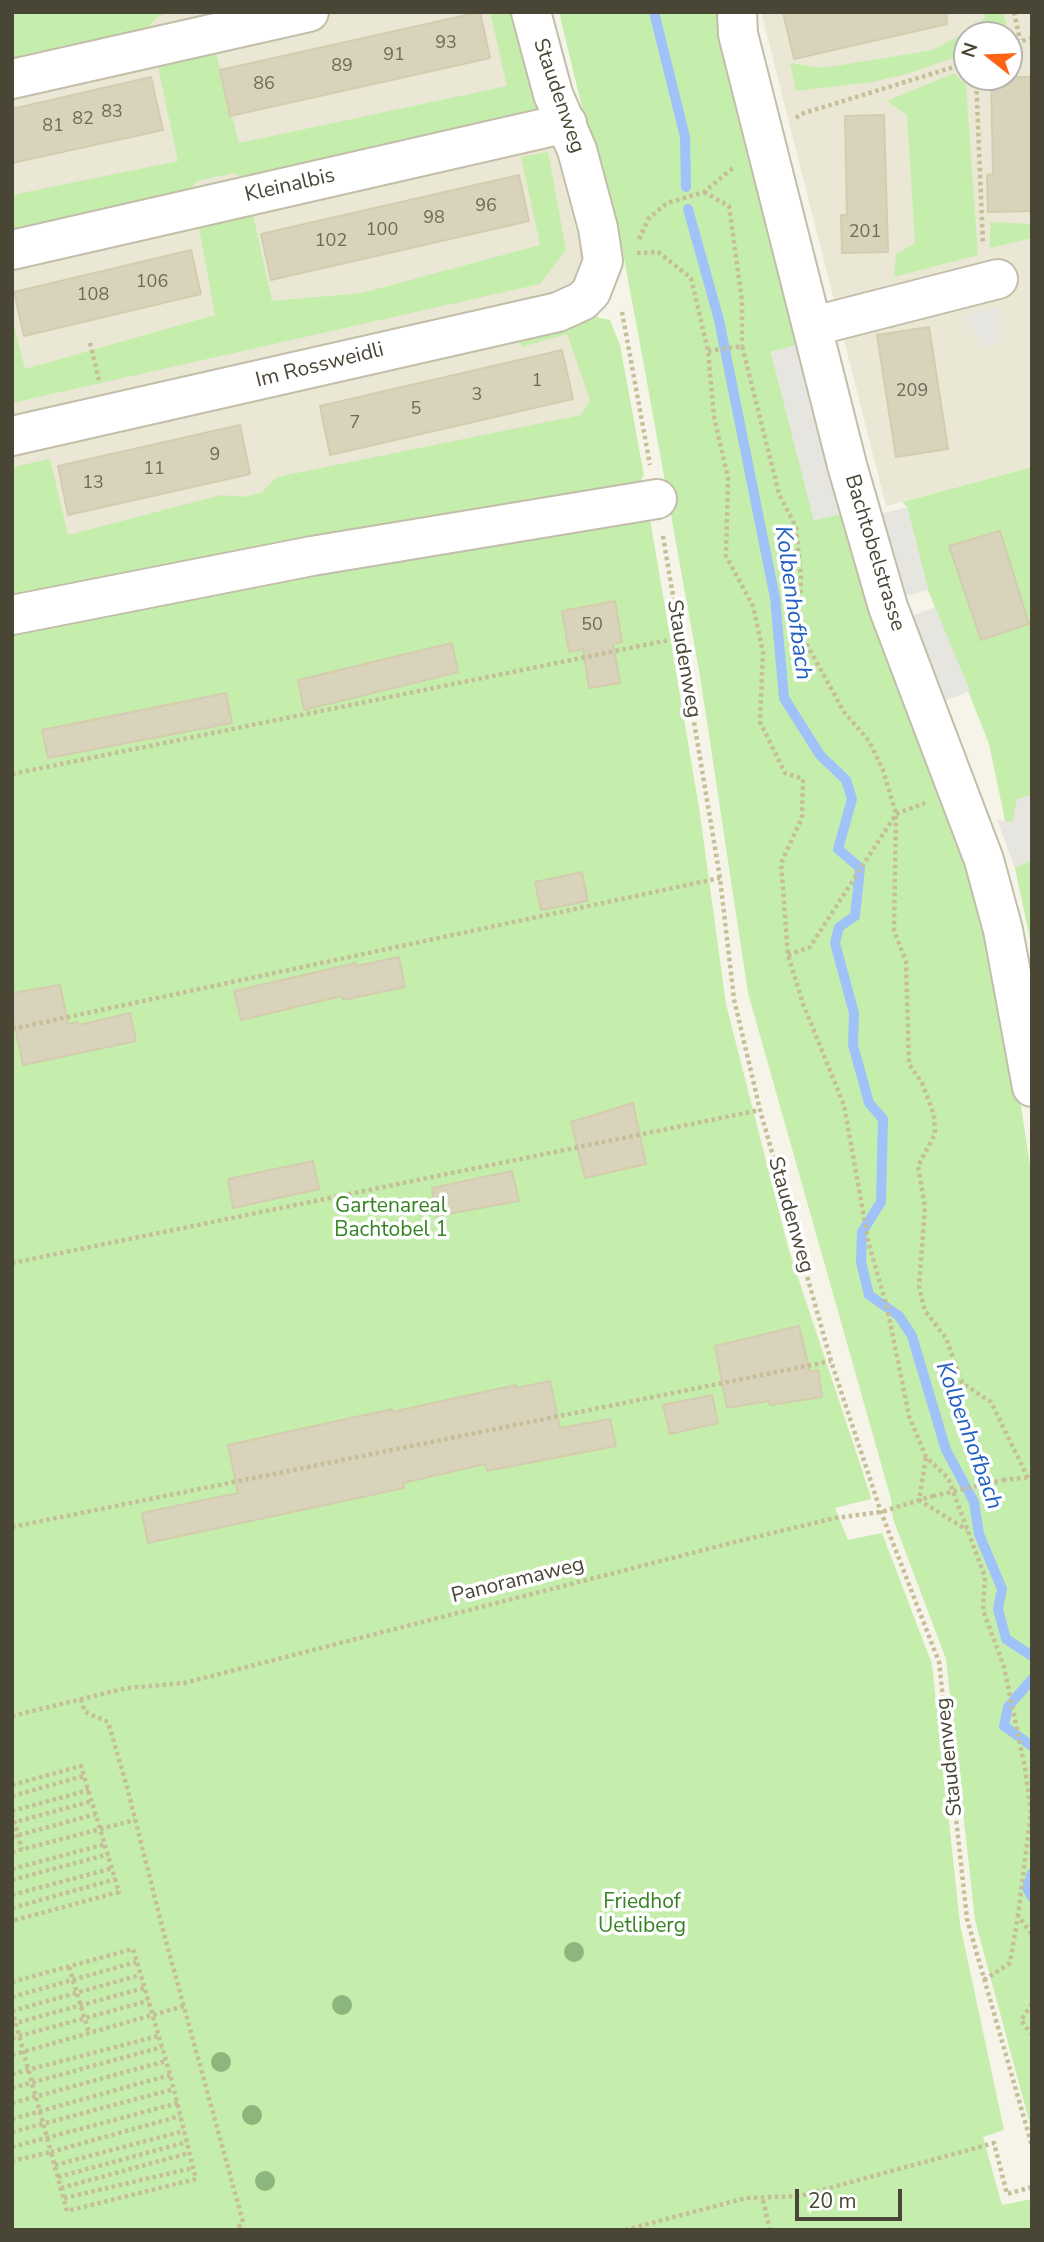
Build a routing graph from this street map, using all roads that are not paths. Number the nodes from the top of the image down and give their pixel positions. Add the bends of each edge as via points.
1 (309, 12) edge
2 (530, 12) edge
3 (737, 12) edge
4 (12, 79) edge
5 (567, 123) junction
6 (12, 250) edge
7 (622, 257) joint
8 (991, 263) road end
9 (814, 326) junction
10 (12, 436) edge
11 (657, 499) road end
12 (12, 615) edge
13 (1032, 1087) edge

1 - 4 street
2 - 5 street, Staudenweg via 553,94
3 - 9 street, Bachtobelstrasse via 738,34
5 - 6 street, Kleinalbis
5 - 7 street, Staudenweg via 598,228
7 - 10 street, Im Rossweidli via 582,301 558,312
8 - 9 street
9 - 13 street, Bachtobelstrasse via 888,607 984,860 1003,930
11 - 12 street via 312,556

